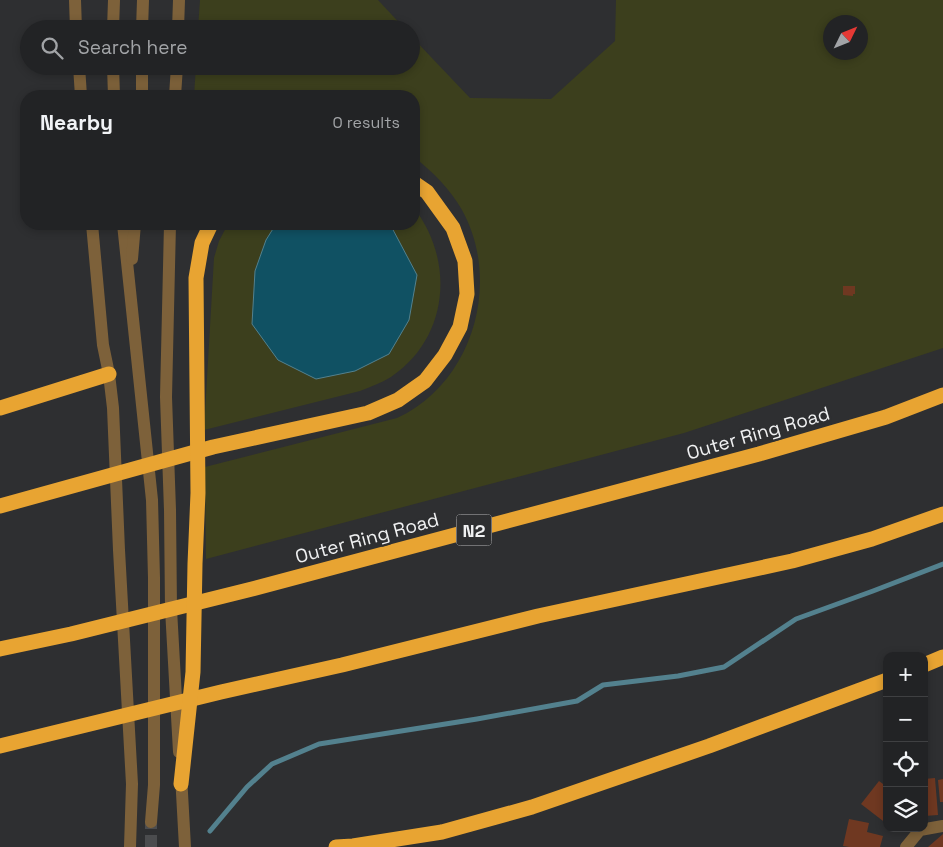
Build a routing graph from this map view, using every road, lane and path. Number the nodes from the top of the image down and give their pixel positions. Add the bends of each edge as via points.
1 (75, 0) edge
2 (114, 0) edge
3 (143, 0) edge
4 (179, 0) edge
5 (76, 20) edge
6 (113, 20) edge
7 (142, 20) edge
8 (178, 20) edge
9 (80, 75) edge
10 (113, 75) edge
11 (142, 75) edge
12 (176, 75) edge
13 (81, 90) edge
14 (114, 90) edge
15 (142, 90) edge
16 (175, 90) edge
17 (420, 187) edge
18 (93, 230) edge
19 (124, 230) edge
20 (135, 230) edge
21 (170, 230) edge
22 (208, 230) edge
23 (130, 292) junction
24 (109, 374) junction
25 (943, 395) edge
26 (0, 408) edge
27 (0, 506) edge
28 (943, 514) edge
29 (0, 649) edge
30 (943, 657) edge
31 (928, 663) edge
32 (883, 681) edge
33 (0, 746) edge
34 (182, 784) junction
35 (152, 822) tunnel mouth
36 (943, 826) edge
37 (130, 847) edge
38 (185, 847) edge
39 (336, 847) edge
40 (906, 847) edge

1 - 5 street
2 - 6 street
3 - 7 street
4 - 8 street
9 - 13 street
10 - 14 street
11 - 15 street
12 - 16 street
17 - 27 highway via 453,228 465,261 467,294 460,327 445,355 425,380 398,400 368,413 214,448
18 - 24 street via 103,345
19 - 23 street
20 - 23 street
21 - 34 street via 166,397 171,610
22 - 34 highway via 202,243 196,278 198,492 193,672
23 - 35 street via 152,500
24 - 26 highway
24 - 37 street via 132,784
25 - 29 highway, Outer Ring Road / N2 via 760,454 252,589
28 - 33 highway via 872,539 792,561 538,616
30 - 31 highway
32 - 39 highway via 532,807 442,832
34 - 38 street
36 - 40 street via 920,830

